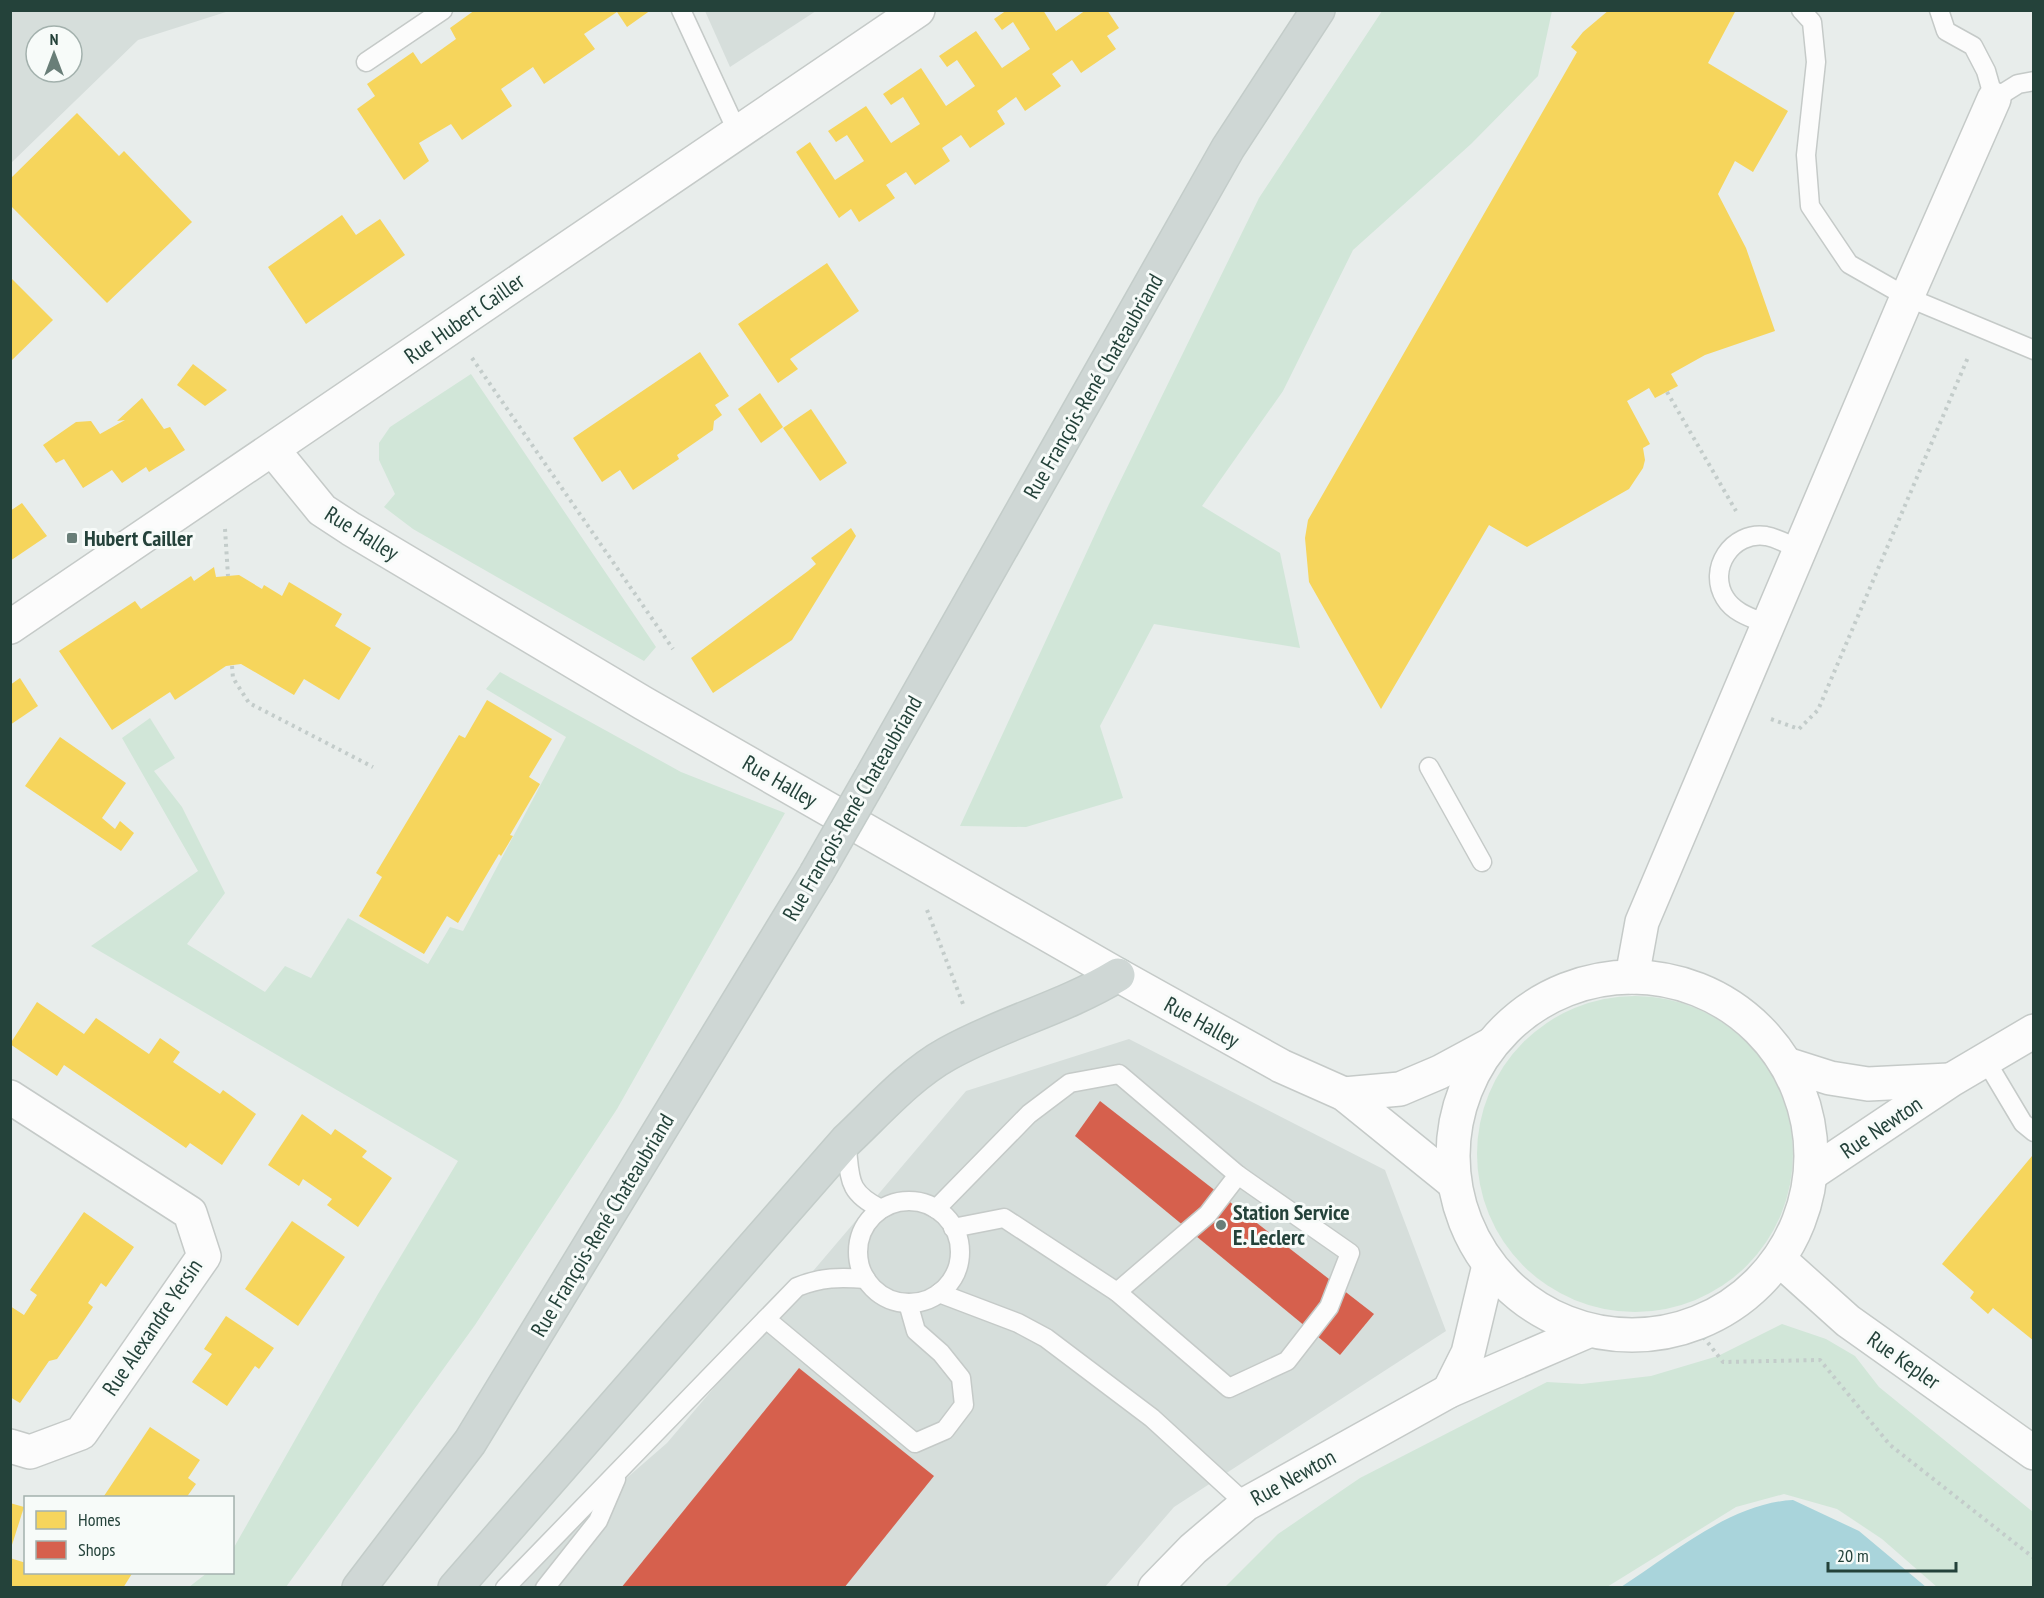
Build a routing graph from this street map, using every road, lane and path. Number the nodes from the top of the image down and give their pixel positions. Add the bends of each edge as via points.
1 (443, 10) edge
2 (681, 10) edge
3 (918, 10) edge
4 (1318, 10) edge
5 (1801, 10) edge
6 (1939, 10) edge
7 (366, 62) dead end
8 (2034, 81) edge
9 (1994, 99) junction
10 (737, 131) junction
11 (1907, 297) junction
12 (1981, 328) junction
13 (2034, 350) edge
14 (472, 357) dead end
15 (1667, 392) dead end
16 (273, 450) junction
17 (225, 528) dead end
18 (1751, 537) junction
19 (1800, 549) junction
20 (228, 576) dead end
21 (1767, 624) junction
22 (10, 627) edge
23 (673, 649) dead end
24 (232, 666) dead end
25 (1733, 706) junction
26 (373, 767) dead end
27 (1429, 767) dead end
28 (1482, 862) dead end
29 (1118, 975) junction
30 (1632, 977) junction
31 (2034, 1031) edge
32 (1490, 1045) junction
33 (1986, 1061) junction
34 (1786, 1064) junction
35 (1951, 1080) junction
36 (1344, 1094) junction
37 (10, 1097) edge
38 (2034, 1132) edge
39 (846, 1141) junction
40 (1812, 1173) junction
41 (1238, 1175) junction
42 (1454, 1183) junction
43 (881, 1209) junction
44 (936, 1209) junction
45 (953, 1228) junction
46 (1780, 1260) junction
47 (1489, 1265) junction
48 (866, 1280) junction
49 (1117, 1292) junction
50 (939, 1293) junction
51 (908, 1303) junction
52 (766, 1319) junction
53 (1694, 1325) junction
54 (1588, 1331) junction
55 (1449, 1390) junction
56 (10, 1446) edge
57 (2034, 1453) edge
58 (621, 1467) junction
59 (1246, 1504) junction
60 (2034, 1558) edge
61 (359, 1587) edge
62 (455, 1587) edge
63 (505, 1587) edge
64 (545, 1587) edge
65 (1155, 1587) edge

1 - 7 lane
2 - 10 lane
3 - 10 street, Rue Hubert Cailler
4 - 61 main road, Rue François-René Chateaubriand, bridge via 1228,148 816,874 470,1442
5 - 11 lane via 1812,22 1816,62 1806,155 1810,206 1849,264
6 - 9 lane via 1946,31 1973,46
8 - 9 lane via 2018,84
9 - 11 street
10 - 16 street, Rue Hubert Cailler
11 - 12 lane
11 - 19 street
12 - 13 lane
12 - 25 path via 1818,710 1799,729
14 - 23 path
15 - 18 path
16 - 22 street, Rue Hubert Cailler
16 - 29 street, Rue Halley via 322,510 351,529 643,703
17 - 20 path
18 - 19 lane via 1765,536
18 - 21 lane via 1739,541 1722,559 1720,584 1733,608
19 - 21 street
21 - 25 street
24 - 26 path via 233,678 249,703
25 - 30 street via 1642,922
27 - 28 lane
29 - 36 street, Rue Halley via 1281,1066
29 - 39 main road via 1087,994 944,1056
30 - 32 street via 1579,985 1530,1009
30 - 34 street via 1693,987 1746,1017
31 - 33 street, Rue Newton
32 - 36 street, Rue Halley via 1400,1089
32 - 42 street via 1466,1087 1461,1106 1454,1134
33 - 35 street, Rue Newton
33 - 38 lane via 2023,1124
34 - 35 street, Rue Newton via 1830,1078 1868,1084
34 - 40 street via 1808,1116
35 - 40 street, Rue Newton
36 - 42 street, Rue Halley
37 - 56 street, Rue Alexandre Yersin via 190,1212 204,1256 81,1433 30,1452
39 - 43 lane via 852,1186 857,1195
39 - 62 main road
40 - 46 street via 1801,1219
41 - 44 lane via 1119,1074 1070,1083 1029,1114
41 - 49 lane via 1208,1214
41 - 49 lane via 1350,1253 1329,1307 1287,1361 1229,1388
42 - 47 street via 1466,1227
43 - 44 lane via 912,1200
43 - 48 lane via 861,1233 859,1264
44 - 45 lane
45 - 49 lane via 1004,1218
45 - 50 lane via 960,1253 957,1269
46 - 53 street via 1742,1299
46 - 57 street, Rue Kepler via 1848,1321
47 - 54 street via 1533,1306
47 - 55 street via 1468,1353
48 - 51 lane via 877,1292
48 - 52 lane via 818,1279 797,1287
50 - 51 lane
50 - 59 lane via 1046,1338 1152,1418
51 - 52 lane via 916,1331 961,1378 964,1405 945,1430 915,1443
52 - 58 lane
53 - 54 street via 1659,1334 1624,1336
53 - 60 path via 1723,1362 1820,1360 1890,1445
54 - 55 street, Rue Newton
55 - 59 street, Rue Newton
58 - 63 lane
58 - 64 lane via 598,1521
59 - 65 street, Rue Newton

